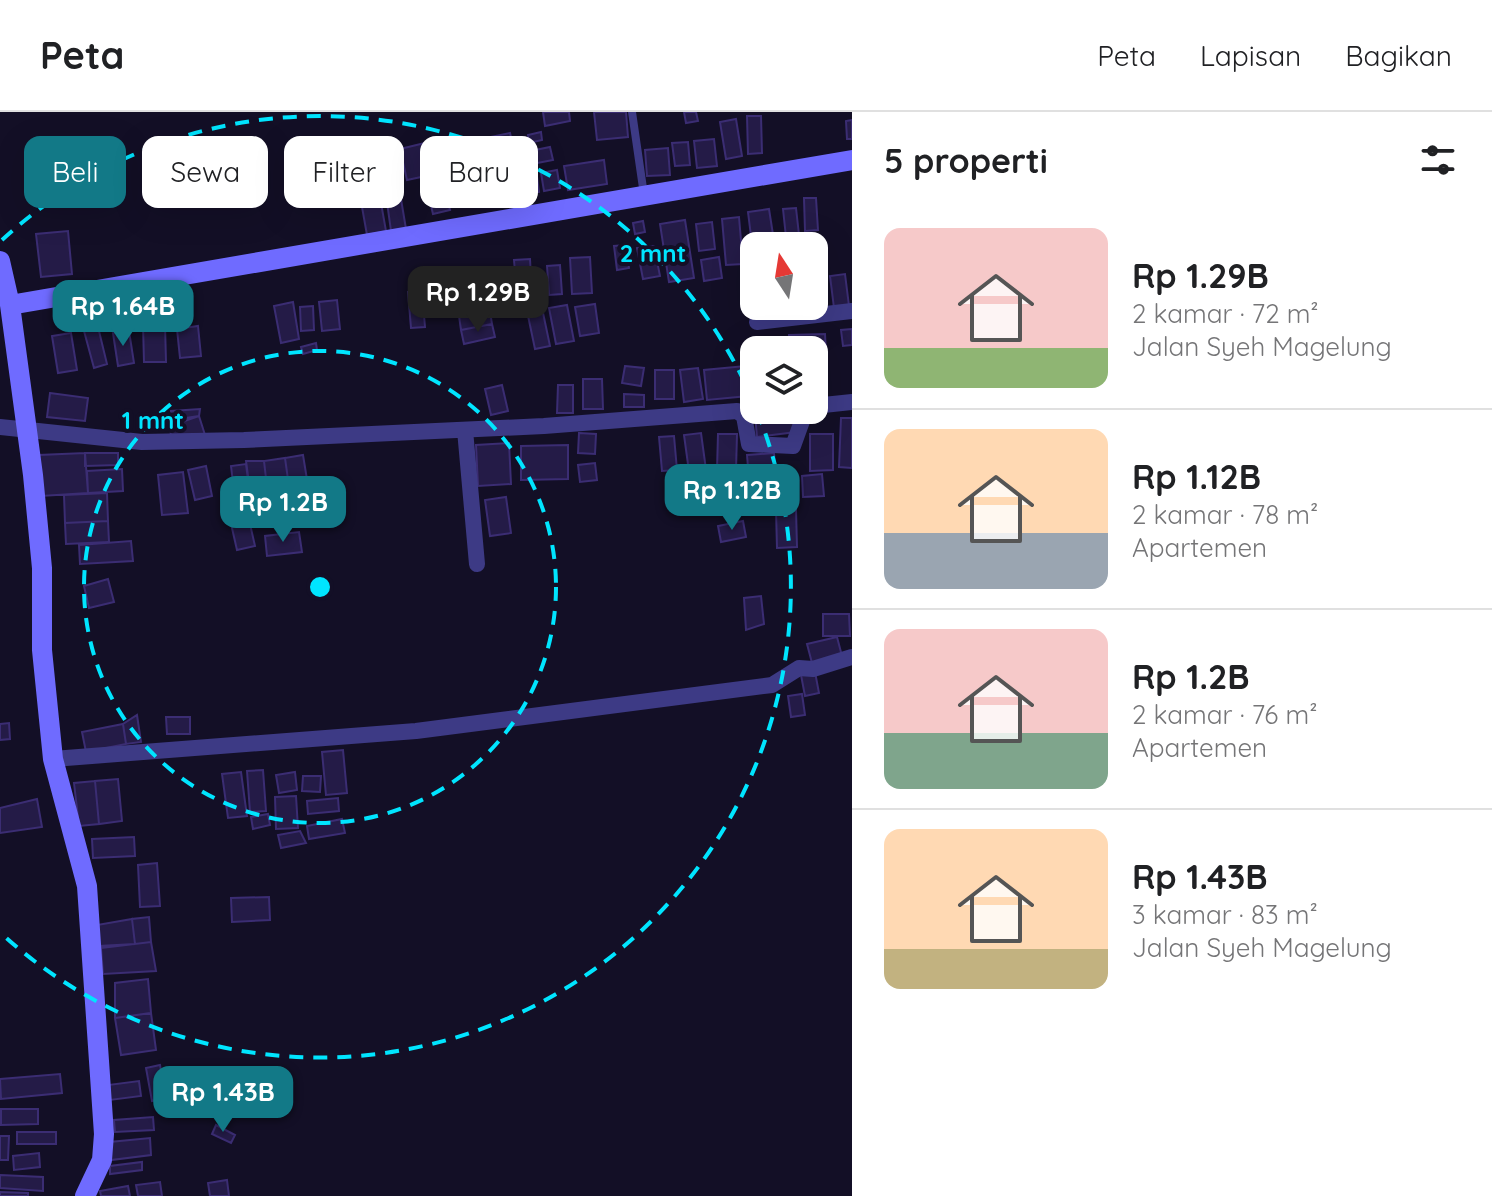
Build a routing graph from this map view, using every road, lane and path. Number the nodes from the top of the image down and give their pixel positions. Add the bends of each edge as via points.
1 (632, 112) edge
2 (852, 160) edge
3 (644, 195) junction
4 (0, 261) edge
5 (10, 305) junction
6 (852, 311) edge
7 (757, 322) dead end
8 (852, 402) edge
9 (828, 405) edge
10 (740, 413) edge
11 (745, 424) edge
12 (801, 424) edge
13 (0, 427) edge
14 (28, 430) junction
15 (465, 430) junction
16 (477, 564) dead end
17 (852, 657) edge
18 (53, 759) junction
19 (85, 1196) edge

1 - 3 lane
2 - 3 street
3 - 5 street
4 - 5 street
5 - 14 street
6 - 7 street
8 - 9 street
10 - 15 street
11 - 12 street via 749,444 793,446
13 - 14 street
14 - 15 street via 142,442
14 - 18 street
15 - 16 street
17 - 18 street via 799,668 772,685 416,731
18 - 19 street via 87,886 104,1149

